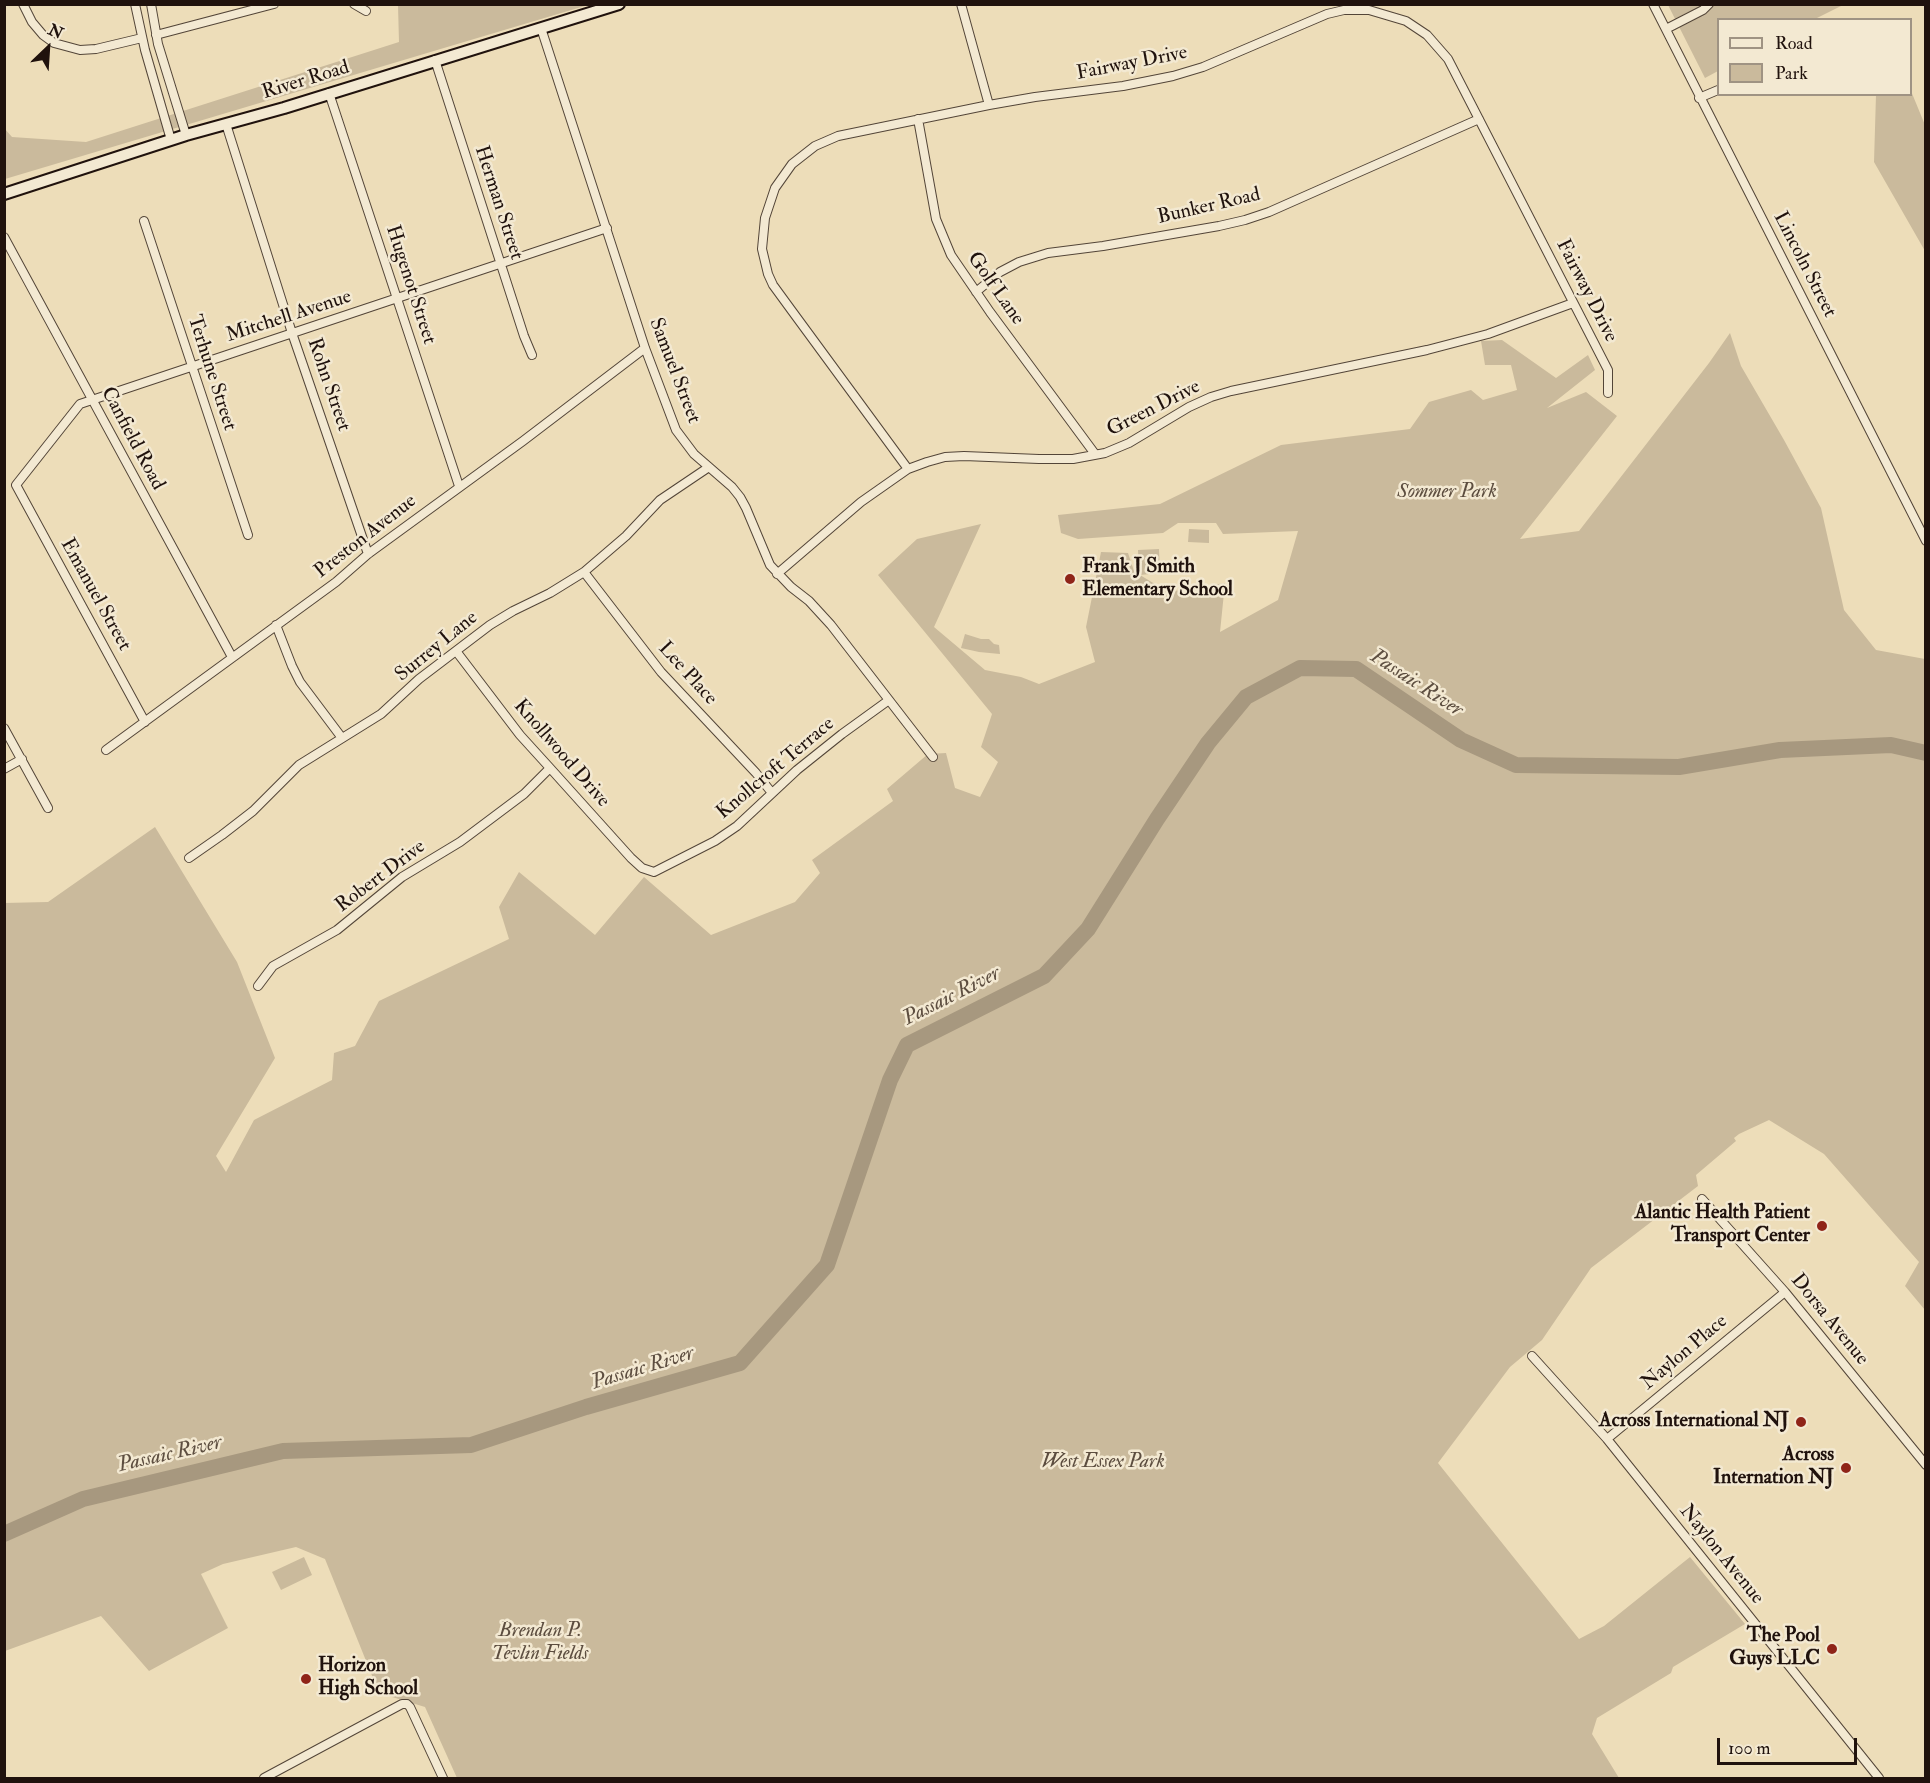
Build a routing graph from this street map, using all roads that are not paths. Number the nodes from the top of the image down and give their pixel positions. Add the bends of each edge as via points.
1 (22, 4) edge
2 (135, 4) edge
3 (151, 4) edge
4 (274, 4) edge
5 (354, 4) edge
6 (619, 4) edge
7 (961, 4) edge
8 (1653, 4) edge
9 (1709, 4) edge
10 (366, 11) dead end
11 (541, 28) junction
12 (1666, 29) junction
13 (156, 35) junction
14 (142, 39) junction
15 (435, 60) junction
16 (1717, 91) edge
17 (329, 93) junction
18 (1699, 98) junction
19 (988, 105) junction
20 (918, 119) junction
21 (1479, 119) junction
22 (226, 124) junction
23 (186, 135) junction
24 (171, 140) junction
25 (4, 194) edge
26 (144, 220) dead end
27 (607, 228) junction
28 (4, 237) edge
29 (500, 263) junction
30 (976, 292) junction
31 (398, 298) junction
32 (1573, 303) junction
33 (292, 333) junction
34 (645, 348) junction
35 (532, 355) dead end
36 (191, 367) junction
37 (1608, 393) dead end
38 (92, 399) junction
39 (1095, 454) junction
40 (708, 467) junction
41 (908, 469) junction
42 (16, 485) joint
43 (459, 486) junction
44 (248, 535) dead end
45 (1926, 541) edge
46 (368, 554) junction
47 (584, 572) junction
48 (777, 574) junction
49 (276, 625) junction
50 (456, 651) junction
51 (232, 657) junction
52 (889, 700) junction
53 (145, 722) junction
54 (4, 728) edge
55 (342, 738) junction
56 (106, 750) dead end
57 (933, 757) dead end
58 (22, 759) junction
59 (549, 768) junction
60 (4, 769) edge
61 (772, 793) junction
62 (48, 808) dead end
63 (189, 858) dead end
64 (649, 871) joint
65 (258, 986) dead end
66 (1702, 1199) dead end
67 (1785, 1292) junction
68 (1532, 1356) dead end
69 (1607, 1439) junction
70 (1926, 1466) edge
71 (264, 1779) edge
72 (443, 1779) edge
73 (1879, 1779) edge

1 - 14 street via 43,36 54,43 80,50
2 - 14 street
3 - 13 street
4 - 13 street
5 - 10 street
6 - 11 street, River Road
7 - 19 street
8 - 12 street, Lincoln Street
9 - 12 street
11 - 15 street, River Road
11 - 27 street, Samuel Street
12 - 18 street, Lincoln Street
13 - 23 street
14 - 24 street
15 - 17 street, River Road
15 - 29 street, Herman Street
16 - 18 street
17 - 22 street, River Road
17 - 31 street, Hugenot Street
18 - 45 street, Lincoln Street
19 - 20 street, Fairway Drive
19 - 21 street, Fairway Drive via 1173,76 1327,14 1357,9 1385,13 1427,35 1448,59
20 - 30 street, Golf Lane via 939,228 951,255
20 - 41 street, Fairway Drive via 838,136 804,153 775,188 762,236 764,262 774,285
21 - 30 street, Bunker Road via 1269,212 1219,226 1048,253 1000,272
21 - 32 street, Fairway Drive
22 - 23 street, River Road
22 - 33 street, Rohn Street
23 - 24 street, River Road
24 - 25 street, River Road
26 - 36 street, Terhune Street
27 - 29 street, Mitchell Avenue
27 - 34 street, Samuel Street
28 - 38 street, Canfield Road
29 - 31 street, Mitchell Avenue
29 - 35 street, Herman Street
30 - 39 street, Golf Lane
31 - 33 street, Mitchell Avenue
31 - 43 street, Hugenot Street
32 - 37 street, Fairway Drive via 1608,370
32 - 39 street, Green Drive via 1488,334 1427,350 1211,397 1129,443
33 - 36 street, Mitchell Avenue
33 - 46 street, Rohn Street
34 - 40 street, Samuel Street via 676,430
34 - 43 street, Preston Avenue
36 - 38 street, Mitchell Avenue
36 - 44 street, Terhune Street
38 - 42 street, Mitchell Avenue via 80,404
38 - 51 street, Canfield Road
39 - 41 street, Green Drive via 1073,459 945,457
40 - 47 street, Surrey Lane via 660,500
40 - 48 street, Samuel Street via 740,497
41 - 48 street, Green Drive via 861,502
42 - 53 street, Emanuel Street
43 - 46 street, Preston Avenue
46 - 49 street, Preston Avenue
47 - 50 street, Surrey Lane via 490,625
47 - 61 street, Lee Place via 661,672
48 - 52 street, Samuel Street via 831,625
49 - 51 street, Preston Avenue
49 - 55 street via 300,682
50 - 55 street, Surrey Lane via 381,714
50 - 59 street, Knollwood Drive
51 - 53 street, Preston Avenue
52 - 57 street, Samuel Street
52 - 61 street, Knollcroft Terrace via 822,749
53 - 56 street, Preston Avenue
54 - 58 street
55 - 63 street, Surrey Lane via 299,765 253,811
58 - 60 street
58 - 62 street
59 - 64 street, Knollwood Drive via 632,858
59 - 65 street, Robert Drive via 524,794 460,842 402,877 337,930 273,966
61 - 64 street, Knollcroft Terrace via 715,841
66 - 67 street, Dorsa Avenue
67 - 69 street, Naylon Place
67 - 70 street, Dorsa Avenue
68 - 69 street, Naylon Avenue
69 - 73 street, Naylon Avenue
71 - 72 street via 402,1704 410,1707

